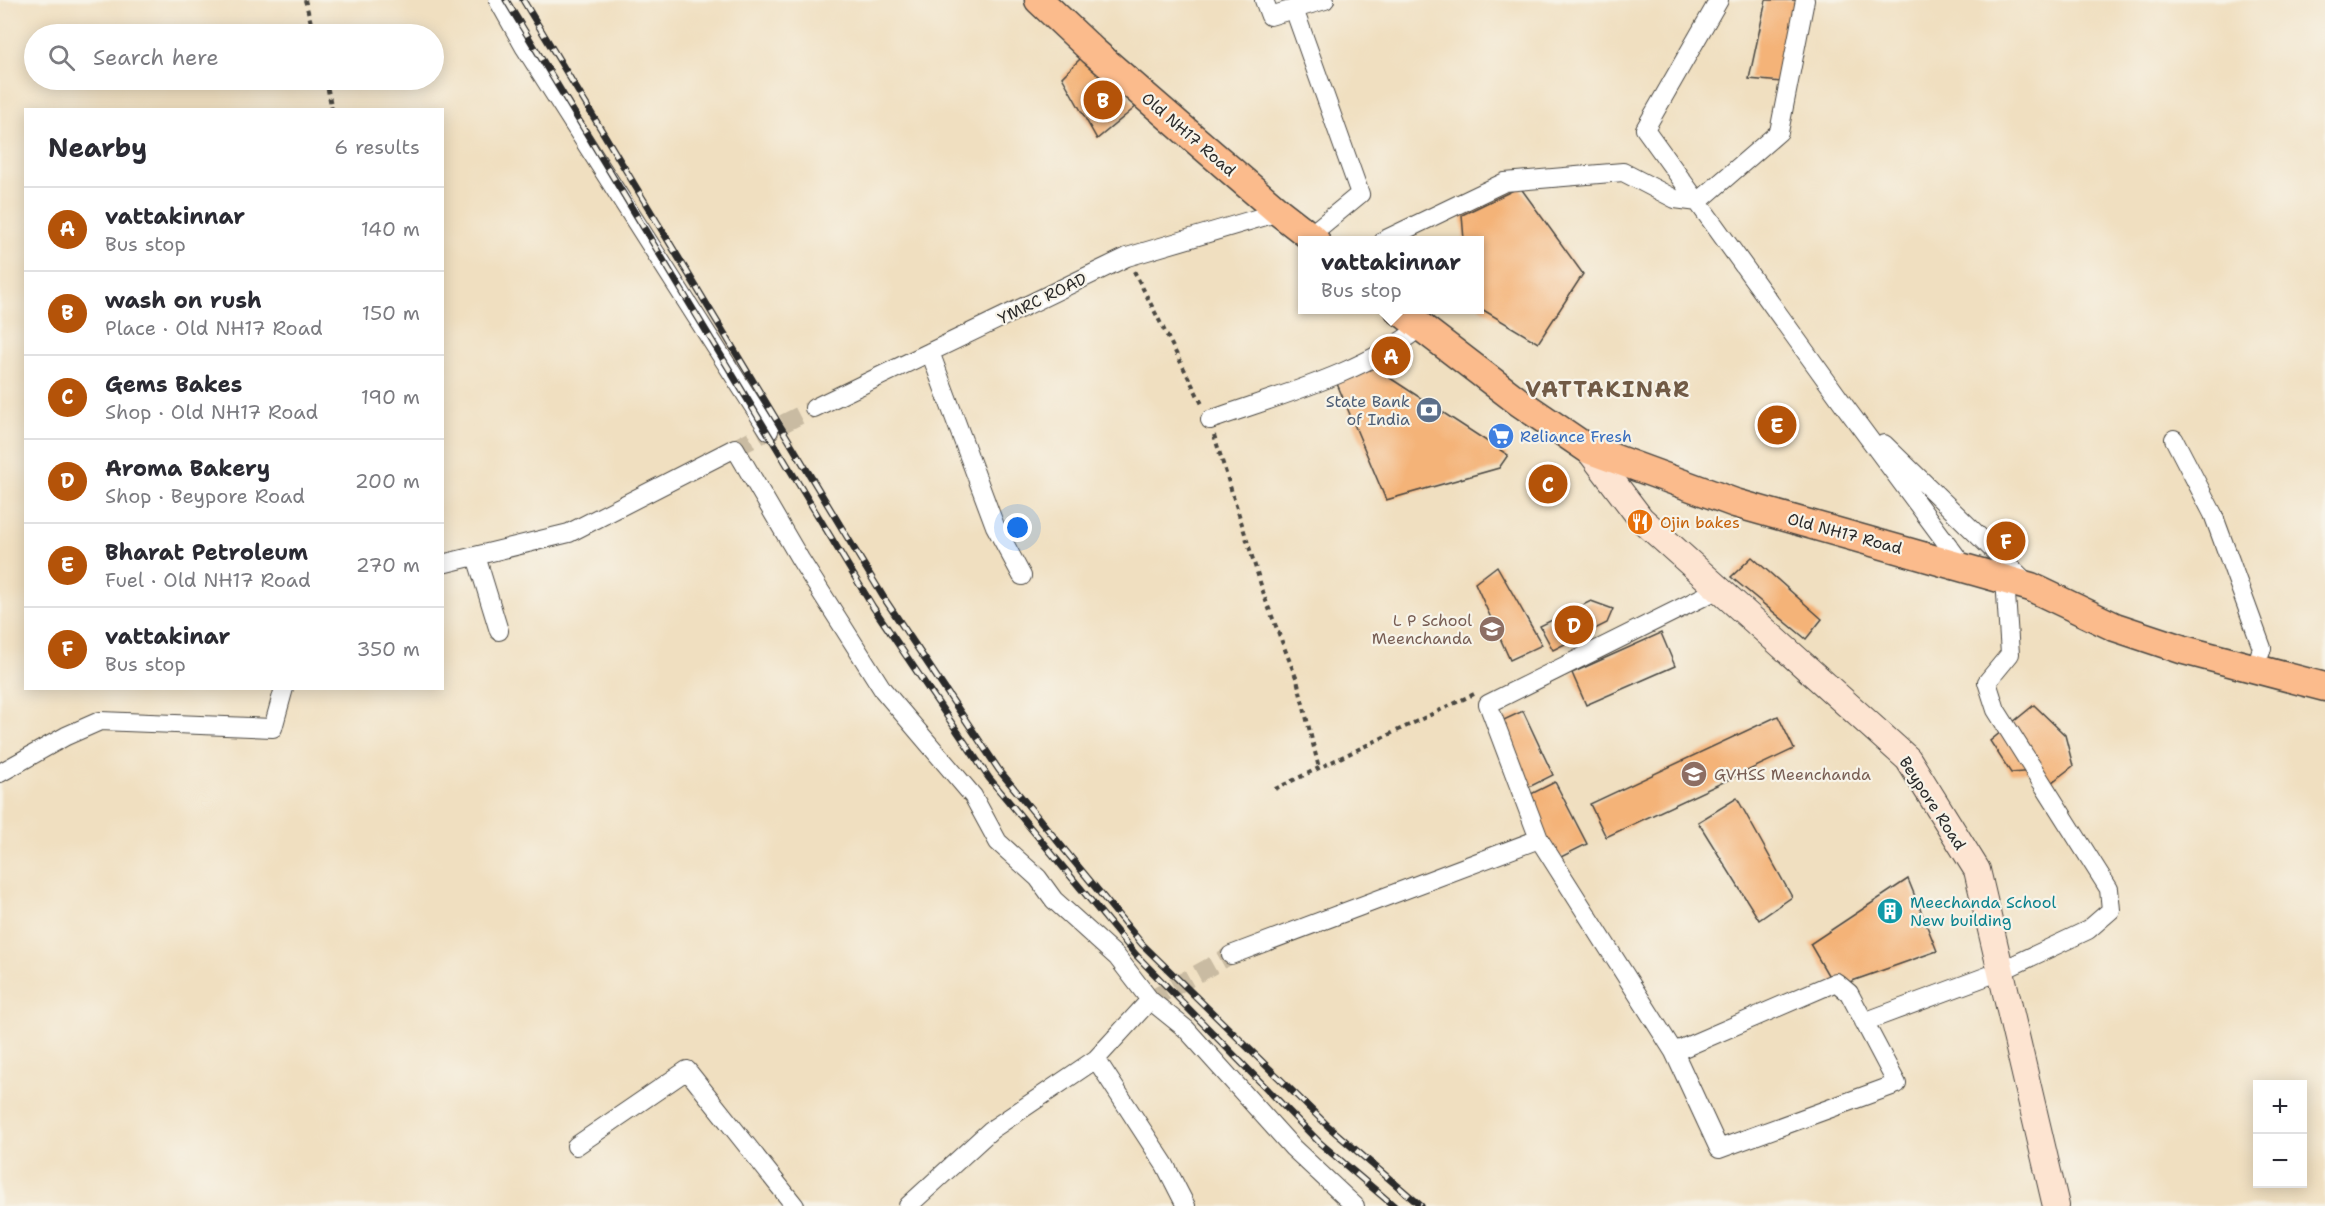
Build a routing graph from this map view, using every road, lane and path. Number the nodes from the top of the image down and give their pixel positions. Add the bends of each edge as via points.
1 (305, 0) edge
2 (498, 0) edge
3 (1039, 0) edge
4 (1264, 0) edge
5 (1324, 0) edge
6 (1719, 0) edge
7 (1805, 0) edge
8 (1293, 9) junction
9 (311, 24) edge
10 (328, 90) edge
11 (332, 108) edge
12 (1698, 202) junction
13 (1279, 212) junction
14 (1309, 236) edge
15 (1314, 236) edge
16 (1392, 236) edge
17 (1126, 257) junction
18 (1410, 318) edge
19 (930, 352) junction
20 (1844, 405) junction
21 (814, 408) tunnel mouth
22 (1210, 420) junction
23 (769, 431) dead end
24 (2174, 440) dead end
25 (1588, 449) junction
26 (476, 556) junction
27 (444, 564) edge
28 (1965, 568) junction
29 (1022, 576) dead end
30 (2018, 583) junction
31 (1719, 589) junction
32 (499, 631) dead end
33 (2255, 669) junction
34 (2325, 687) edge
35 (283, 690) edge
36 (1319, 768) dead end
37 (0, 774) edge
38 (1539, 839) junction
39 (1231, 955) tunnel mouth
40 (2001, 970) junction
41 (1150, 1000) junction
42 (1864, 1022) junction
43 (1674, 1052) junction
44 (1096, 1059) junction
45 (576, 1146) dead end
46 (795, 1206) edge
47 (908, 1206) edge
48 (1186, 1206) edge
49 (1355, 1206) edge
50 (2056, 1206) edge

1 - 9 path
2 - 23 street
3 - 13 main road, Old NH17 Road
4 - 8 street via 1270,16
5 - 8 street
6 - 12 street via 1645,129
7 - 12 street via 1779,132
8 - 15 street via 1360,194
10 - 11 path
12 - 16 street via 1675,199 1623,172 1505,182
12 - 20 street
13 - 14 main road, Old NH17 Road
13 - 17 street, YMRC ROAD
17 - 19 street, YMRC ROAD
17 - 22 path
18 - 22 street via 1406,339 1344,371
18 - 25 main road, Old NH17 Road via 1519,402
19 - 21 street, YMRC ROAD
19 - 29 street via 995,526
20 - 28 street
20 - 30 street
22 - 36 path via 1266,601 1297,680
24 - 33 street via 2213,514 2262,648
25 - 28 main road, Old NH17 Road via 1735,503
25 - 31 main road, Beypore Road via 1641,519
26 - 27 street
26 - 32 street
26 - 41 street via 569,533 735,448 883,690 974,796 998,842 1117,957
28 - 30 main road, Old NH17 Road
30 - 33 main road, Old NH17 Road via 2115,627
30 - 40 street via 2010,654 1987,682 1996,710 2109,889 2111,910 2088,930
31 - 38 street via 1488,704
31 - 40 main road, Beypore Road via 1908,759 1977,870
33 - 34 main road, Old NH17 Road
35 - 37 street via 273,728 100,721
38 - 39 street
38 - 43 street
40 - 42 street
40 - 50 main road, Beypore Road
41 - 44 street
41 - 49 street via 1186,1029 1293,1148
42 - 43 street via 1849,993 1836,982
42 - 43 street via 1897,1083 1719,1149
44 - 47 street via 991,1130
44 - 48 street via 1165,1165
45 - 46 street via 687,1070

